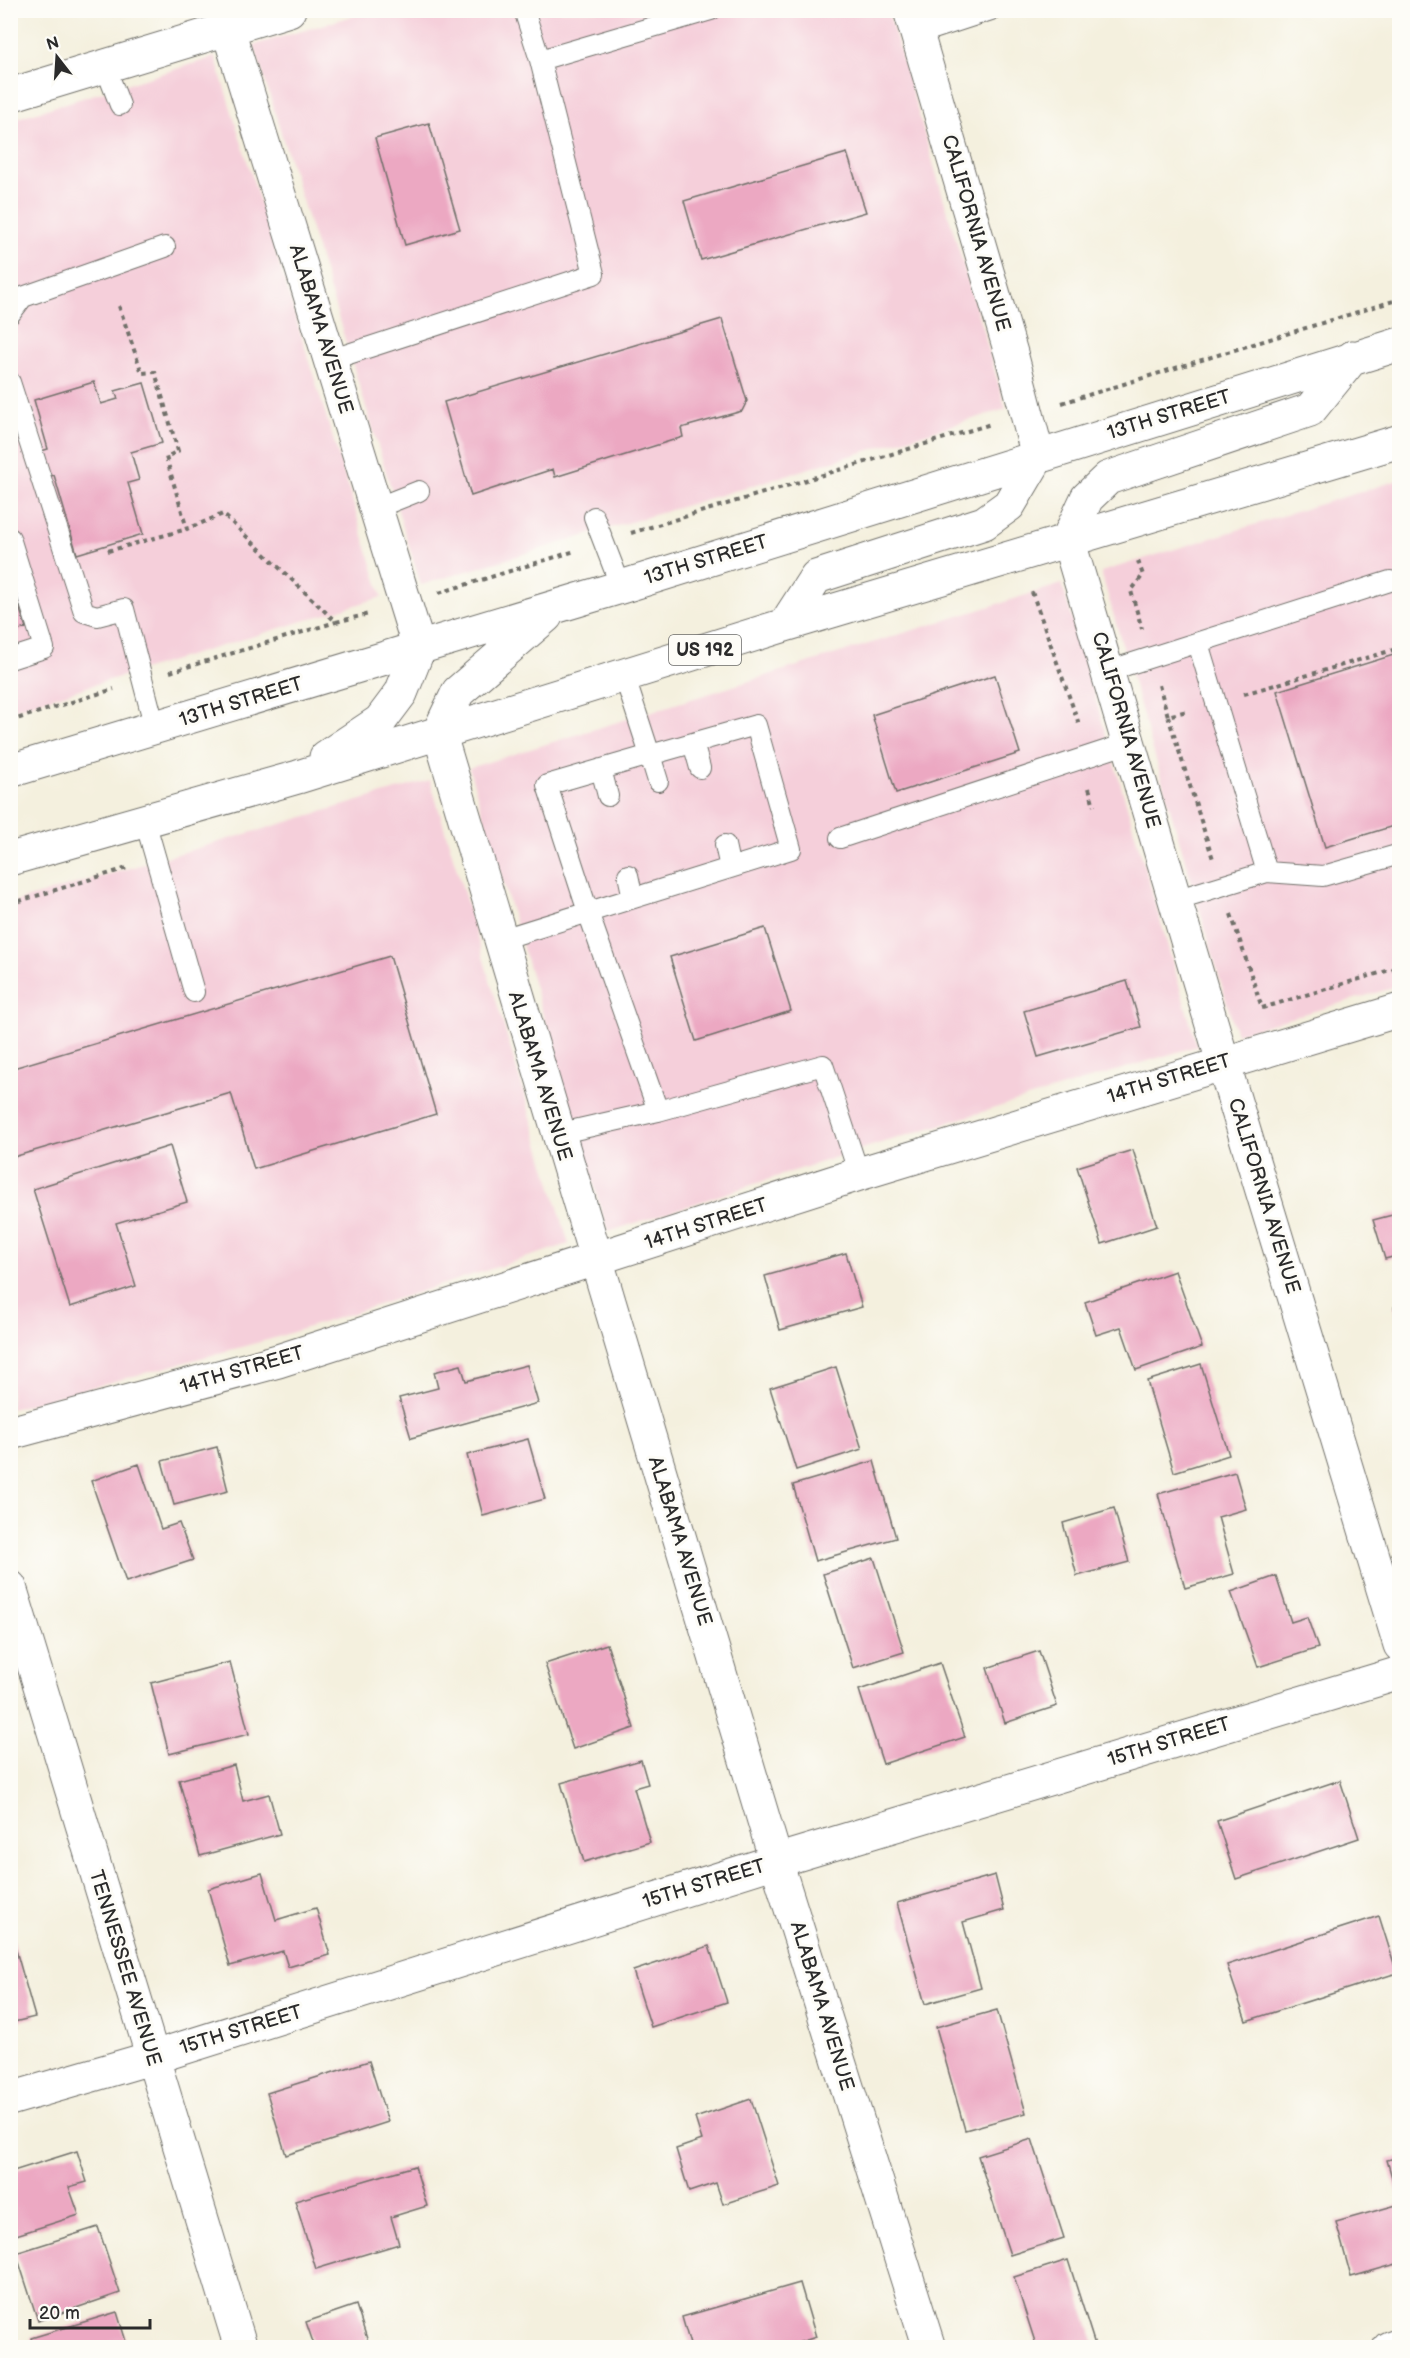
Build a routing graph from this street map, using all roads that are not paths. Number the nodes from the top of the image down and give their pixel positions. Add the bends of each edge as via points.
1 (289, 10) edge
2 (524, 10) edge
3 (711, 10) edge
4 (991, 10) edge
5 (225, 20) edge
6 (914, 22) edge
7 (540, 60) junction
8 (105, 66) junction
9 (10, 95) edge
10 (120, 105) dead end
11 (165, 247) dead end
12 (10, 314) edge
13 (1400, 344) edge
14 (1353, 357) junction
15 (330, 360) junction
16 (10, 382) edge
17 (1400, 441) edge
18 (1038, 456) junction
19 (419, 491) dead end
20 (376, 508) junction
21 (594, 517) dead end
22 (10, 538) edge
23 (1068, 539) junction
24 (1390, 581) dead end
25 (621, 587) junction
26 (559, 606) junction
27 (785, 625) junction
28 (1198, 644) junction
29 (419, 648) junction
30 (10, 659) edge
31 (1108, 671) junction
32 (624, 675) junction
33 (155, 728) junction
34 (439, 732) junction
35 (693, 743) junction
36 (1129, 743) junction
37 (650, 755) junction
38 (700, 768) dead end
39 (601, 769) junction
40 (10, 771) edge
41 (298, 777) junction
42 (658, 781) dead end
43 (608, 796) dead end
44 (145, 821) junction
45 (840, 838) dead end
46 (724, 845) dead end
47 (1400, 854) edge
48 (10, 859) edge
49 (730, 868) junction
50 (1267, 872) junction
51 (628, 874) dead end
52 (633, 898) junction
53 (1175, 900) junction
54 (588, 912) junction
55 (499, 940) junction
56 (194, 992) dead end
57 (1400, 1010) edge
58 (1223, 1062) junction
59 (658, 1111) junction
60 (557, 1134) junction
61 (859, 1174) junction
62 (595, 1260) junction
63 (10, 1433) edge
64 (10, 1587) edge
65 (1400, 1645) edge
66 (1400, 1672) edge
67 (776, 1861) junction
68 (151, 2058) junction
69 (10, 2099) edge
70 (1400, 2344) edge
71 (241, 2348) edge
72 (929, 2348) edge
73 (1389, 2348) edge

1 - 5 main road
2 - 7 lane
3 - 7 lane
4 - 6 lane
5 - 8 main road
5 - 15 main road, ALABAMA AVENUE
6 - 18 main road, CALIFORNIA AVENUE
7 - 15 lane via 594,274
8 - 9 main road
8 - 10 lane
11 - 12 lane via 23,297
13 - 14 main road, 13TH STREET
14 - 18 main road, 13TH STREET
14 - 23 main road via 1310,410 1108,478 1087,498
15 - 20 main road, ALABAMA AVENUE
16 - 33 lane via 84,612 96,616 124,609
17 - 23 main road, US 192
18 - 25 main road, 13TH STREET
18 - 27 main road via 1009,505 984,523 816,577
19 - 20 lane
20 - 29 main road, ALABAMA AVENUE
21 - 25 lane
22 - 30 lane via 44,648
23 - 27 main road, US 192
23 - 31 main road, CALIFORNIA AVENUE
24 - 28 lane
25 - 26 main road, 13TH STREET
26 - 29 main road, 13TH STREET
26 - 34 main road via 458,692
27 - 32 main road, US 192
28 - 31 lane
28 - 50 lane
29 - 33 main road, 13TH STREET
29 - 41 main road via 401,693 380,721
31 - 36 main road, CALIFORNIA AVENUE
32 - 34 main road, US 192
32 - 37 lane
33 - 40 main road, 13TH STREET
34 - 41 main road, US 192
34 - 55 main road, ALABAMA AVENUE
35 - 37 lane
35 - 38 lane
35 - 49 lane via 756,725 791,849
36 - 45 lane
36 - 53 main road, CALIFORNIA AVENUE
37 - 39 lane
37 - 42 lane
39 - 43 lane
39 - 54 lane via 547,785
41 - 44 main road, US 192
44 - 48 main road, US 192
44 - 56 lane
46 - 49 lane
47 - 50 lane via 1323,876
49 - 52 lane
50 - 53 lane
51 - 52 lane
52 - 54 lane
53 - 58 main road, CALIFORNIA AVENUE
54 - 55 lane
54 - 59 lane
55 - 60 main road, ALABAMA AVENUE
57 - 58 main road, 14TH STREET
58 - 61 main road, 14TH STREET
58 - 65 main road, CALIFORNIA AVENUE
59 - 60 lane
59 - 61 lane via 822,1065
60 - 62 main road, ALABAMA AVENUE
61 - 62 main road, 14TH STREET
62 - 63 main road, 14TH STREET via 278,1361
62 - 67 main road, ALABAMA AVENUE
64 - 68 main road, TENNESSEE AVENUE
66 - 67 main road, 15TH STREET
67 - 68 main road, 15TH STREET
67 - 72 main road, ALABAMA AVENUE
68 - 69 main road, 15TH STREET
68 - 71 main road, TENNESSEE AVENUE
70 - 73 main road

